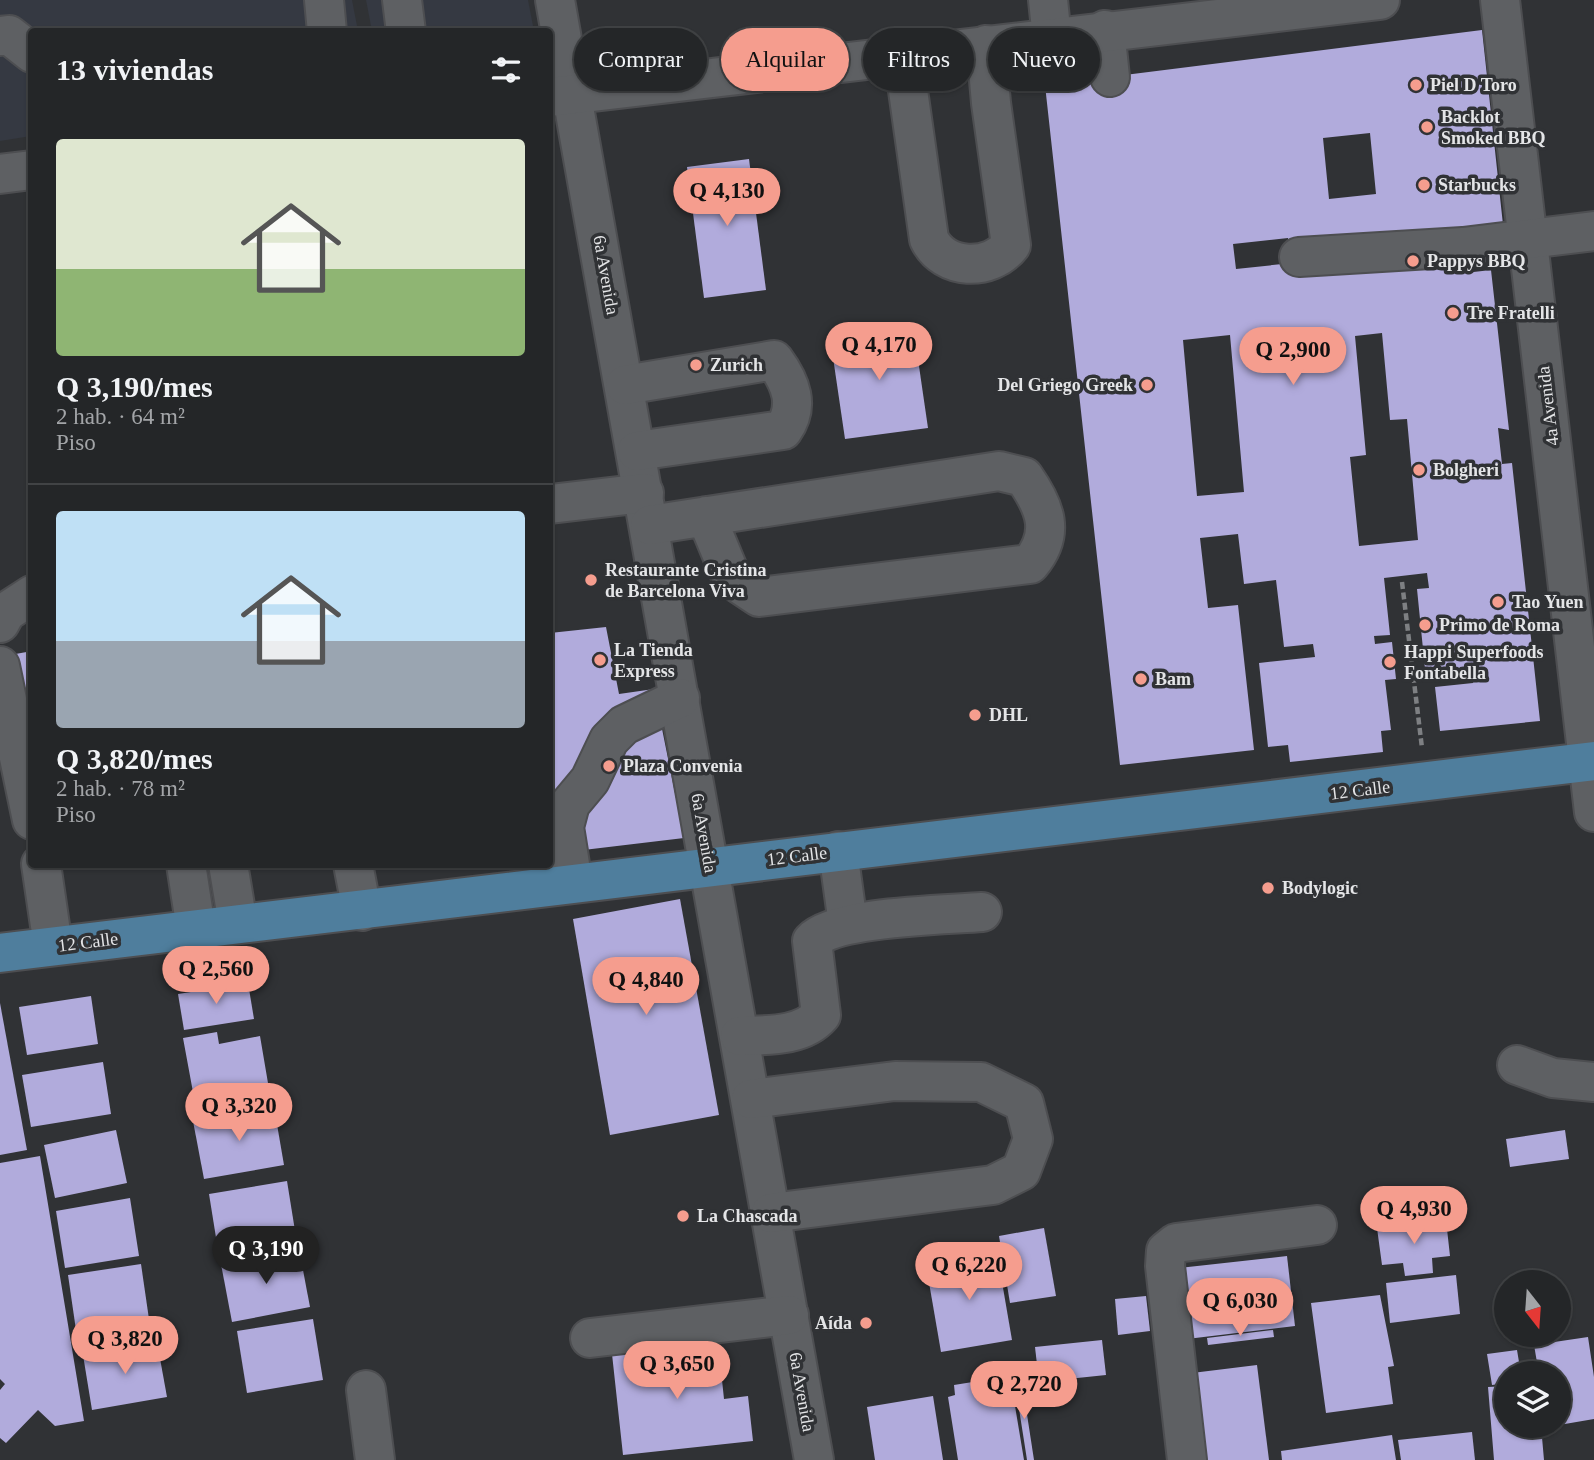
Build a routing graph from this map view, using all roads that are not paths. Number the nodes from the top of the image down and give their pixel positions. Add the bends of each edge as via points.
1 (324, 0) edge
2 (402, 0) edge
3 (555, 0) edge
4 (1048, 0) edge
5 (1380, 0) edge
6 (1500, 0) edge
7 (1222, 9) edge
8 (1076, 25) edge
9 (327, 28) edge
10 (406, 28) edge
11 (0, 36) edge
12 (986, 45) junction
13 (974, 46) edge
14 (28, 50) edge
15 (863, 60) edge
16 (1110, 77) dead end
17 (908, 91) edge
18 (562, 95) edge
19 (28, 170) edge
20 (0, 174) edge
21 (1594, 231) edge
22 (1528, 240) junction
23 (1299, 257) dead end
24 (625, 386) junction
25 (637, 451) junction
26 (553, 504) edge
27 (647, 509) junction
28 (706, 516) junction
29 (28, 598) edge
30 (0, 623) edge
31 (0, 666) edge
32 (680, 698) junction
33 (1591, 762) edge
34 (28, 801) edge
35 (1594, 812) edge
36 (838, 851) junction
37 (709, 866) junction
38 (42, 868) edge
39 (187, 868) edge
40 (230, 868) edge
41 (354, 868) edge
42 (573, 883) junction
43 (362, 911) junction
44 (982, 912) dead end
45 (238, 924) junction
46 (848, 924) junction
47 (196, 929) junction
48 (54, 946) junction
49 (0, 953) edge
50 (740, 1036) junction
51 (1517, 1065) dead end
52 (1594, 1082) edge
53 (751, 1099) junction
54 (771, 1213) junction
55 (1317, 1225) dead end
56 (789, 1315) junction
57 (590, 1338) dead end
58 (366, 1390) dead end
59 (374, 1460) edge
60 (814, 1460) edge
61 (1187, 1460) edge

1 - 9 street
2 - 10 street
3 - 18 street, 6a Avenida
4 - 8 street
5 - 7 street
6 - 22 street, 4a Avenida
7 - 8 street
8 - 12 street
8 - 16 street
11 - 14 street via 9,35
12 - 13 street
12 - 17 street via 1011,245 1003,256 959,264 935,251 929,239
15 - 18 street
18 - 24 street, 6a Avenida
19 - 20 street
21 - 22 street
22 - 23 street
22 - 33 street, 4a Avenida
24 - 25 street, 6a Avenida
24 - 25 street via 774,360 791,392 793,416 783,430
25 - 27 street, 6a Avenida
26 - 27 street
27 - 28 street
27 - 32 street, 6a Avenida
28 - 28 street via 999,471 1024,477 1036,493 1046,525 1043,548 1030,564 759,597 732,579
29 - 30 street via 6,612
31 - 34 street
32 - 37 street, 6a Avenida
32 - 42 street via 624,725 570,804 564,827
33 - 35 street, 4a Avenida
33 - 36 main road, 12 Calle
36 - 37 main road, 12 Calle
36 - 46 street
37 - 42 main road, 12 Calle
37 - 50 street, 6a Avenida
38 - 48 street
39 - 47 street
40 - 45 street
41 - 43 street
42 - 43 main road, 12 Calle
43 - 45 main road, 12 Calle
44 - 46 street
45 - 47 main road, 12 Calle
46 - 50 street via 821,931 812,941 821,1015 813,1025
47 - 48 main road, 12 Calle
48 - 49 main road, 12 Calle
50 - 53 street, 6a Avenida
51 - 52 street via 1553,1078
53 - 54 street, 6a Avenida
53 - 54 street via 895,1082 981,1082 1024,1102 1033,1139 1021,1171 993,1185
54 - 56 street, 6a Avenida
55 - 61 street via 1176,1243 1166,1251
56 - 57 street
56 - 60 street, 6a Avenida
58 - 59 street

